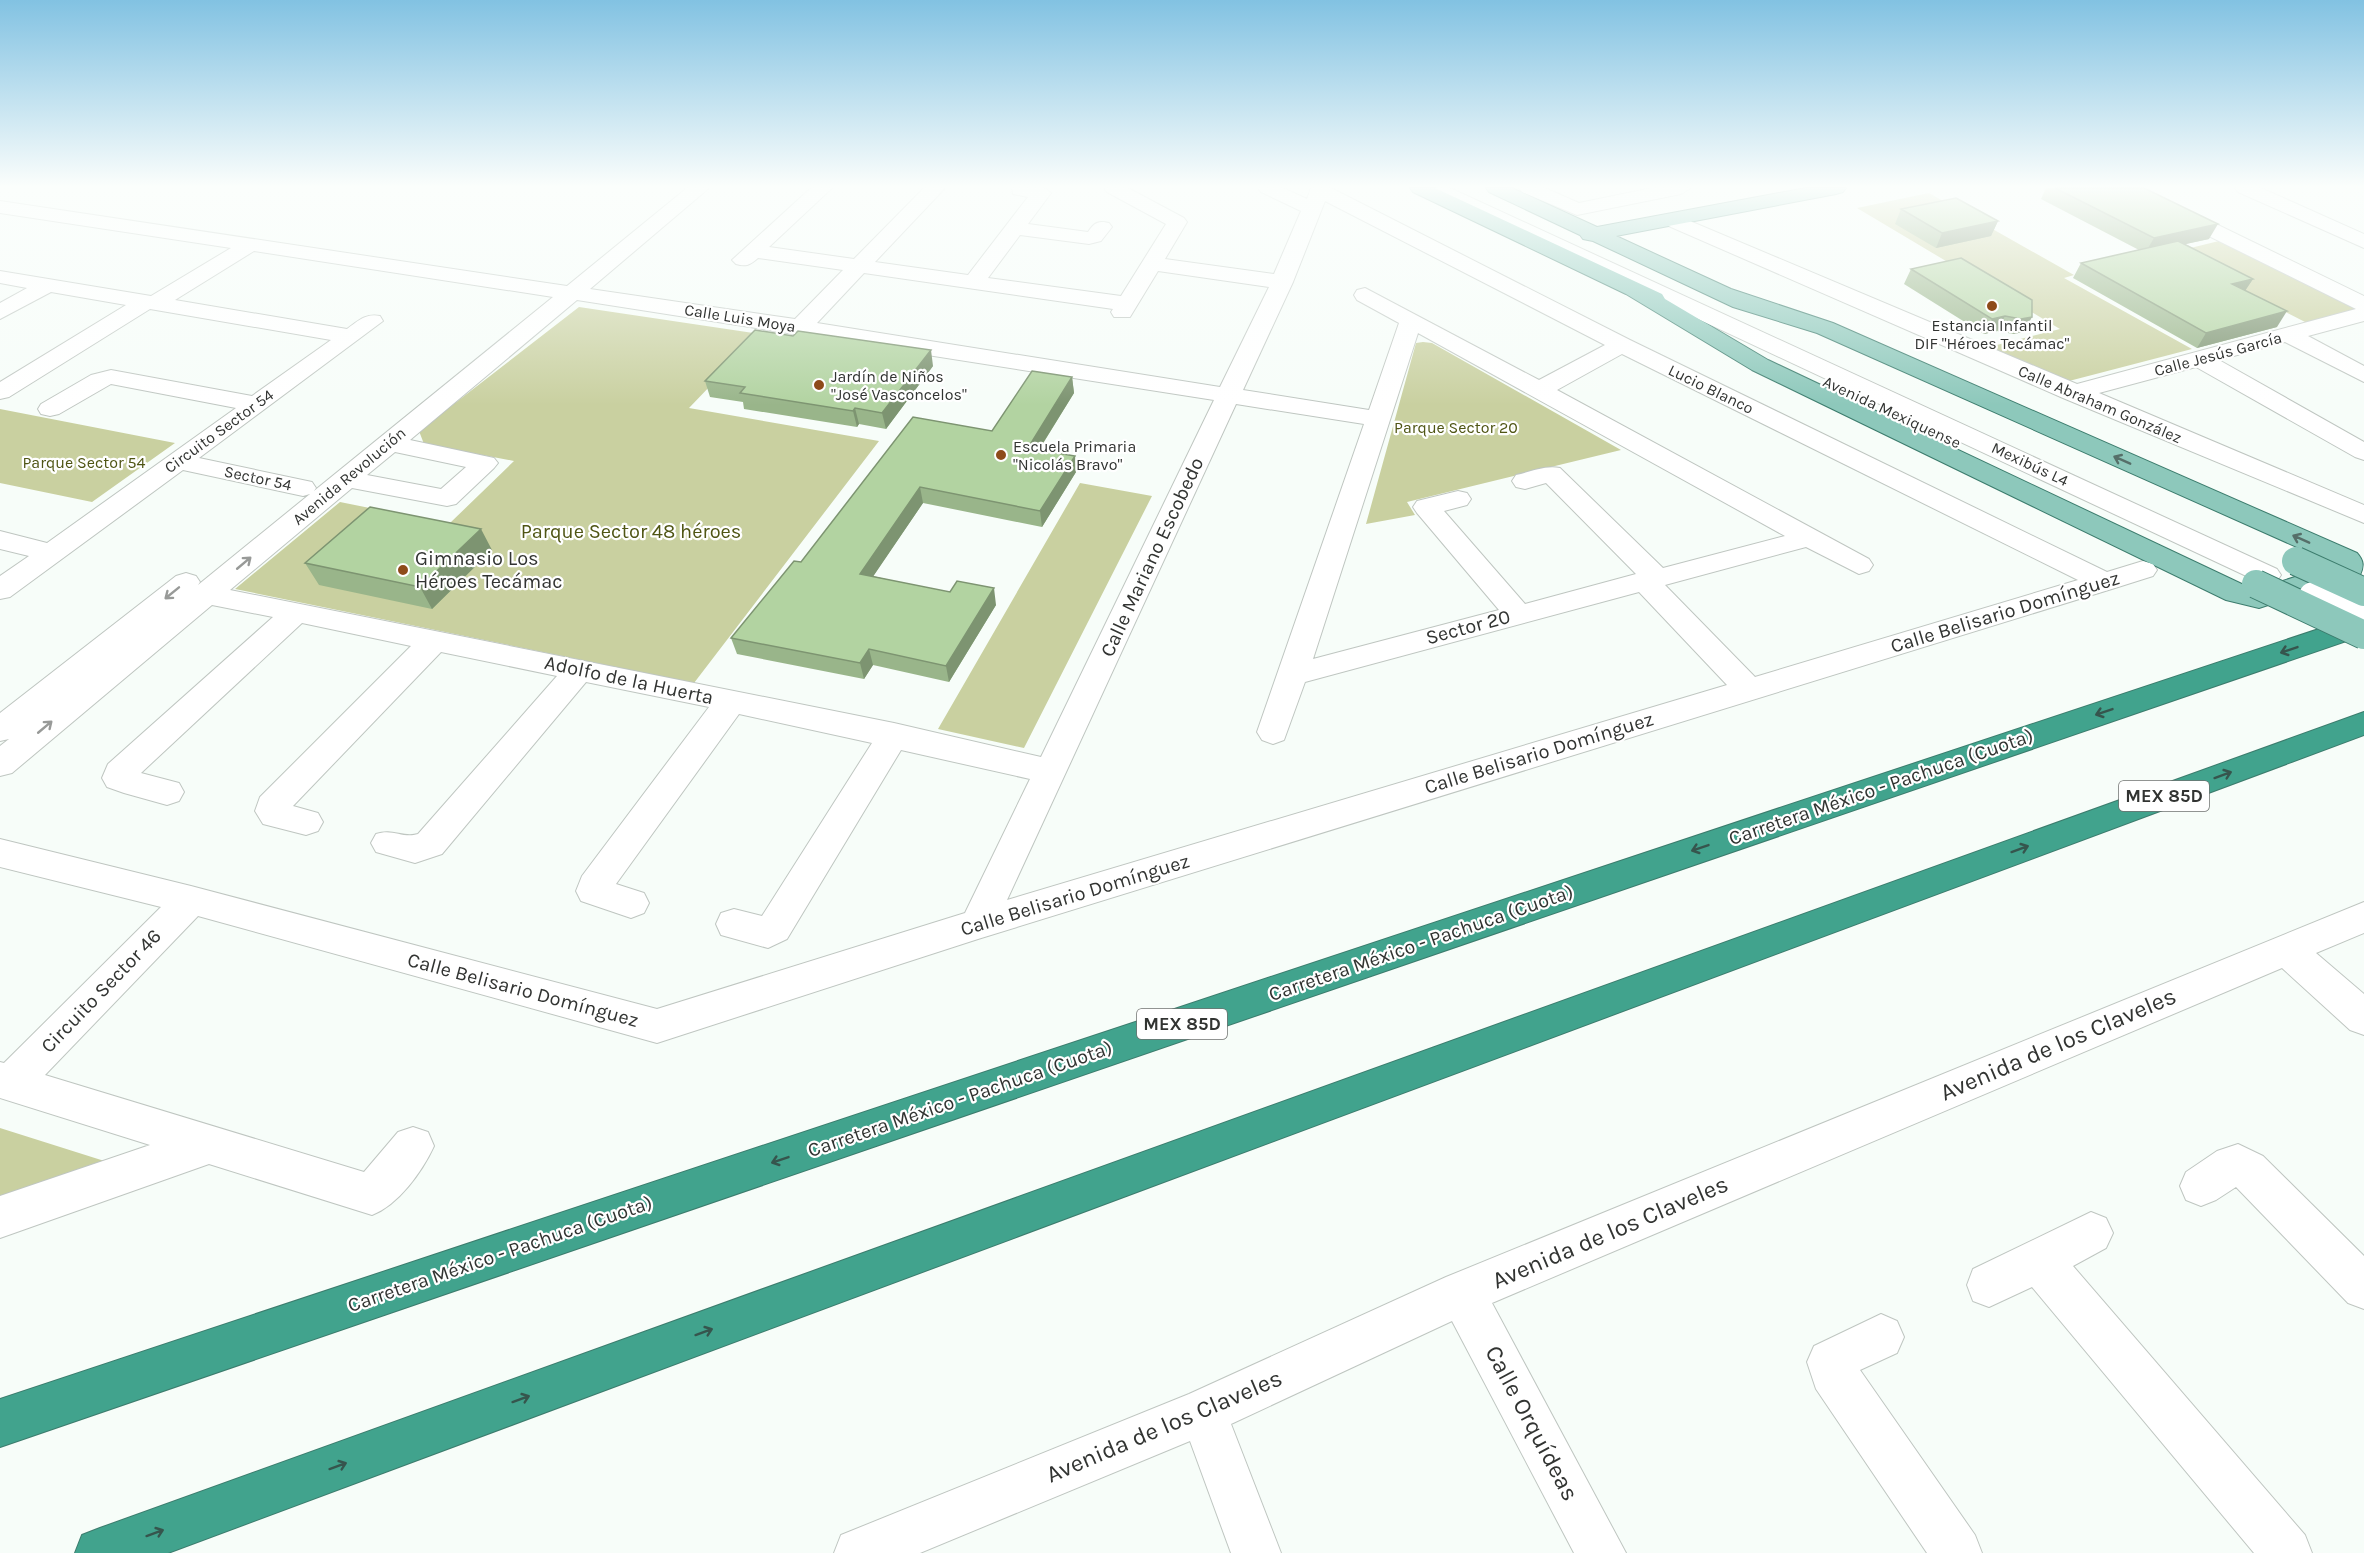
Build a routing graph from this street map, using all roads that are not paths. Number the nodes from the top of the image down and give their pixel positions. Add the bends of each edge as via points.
1 (224, 260) edge
2 (361, 260) edge
3 (596, 260) edge
4 (603, 260) edge
5 (791, 260) edge
6 (866, 260) edge
7 (990, 260) edge
8 (1155, 260) edge
9 (1291, 260) edge
10 (1457, 260) edge
11 (1593, 260) edge
12 (1611, 260) edge
13 (1629, 260) edge
14 (1767, 260) edge
15 (2275, 260) edge
16 (1153, 264) junction
17 (861, 266) junction
18 (0, 278) edge
19 (974, 282) junction
20 (1282, 282) junction
21 (48, 285) junction
22 (1634, 290) junction
23 (563, 291) junction
24 (1721, 293) junction
25 (1365, 295) dead end
26 (151, 303) junction
27 (2364, 304) edge
28 (0, 312) edge
29 (2364, 314) edge
30 (372, 321) dead end
31 (1410, 321) junction
32 (800, 327) junction
33 (2289, 335) junction
34 (350, 336) junction
35 (1622, 345) junction
36 (2200, 359) junction
37 (2364, 375) edge
38 (1538, 391) junction
39 (0, 392) edge
40 (2072, 393) junction
41 (1230, 394) junction
42 (256, 404) junction
43 (50, 409) dead end
44 (1377, 419) junction
45 (389, 443) junction
46 (2364, 452) edge
47 (177, 461) junction
48 (345, 479) junction
49 (1525, 481) dead end
50 (303, 488) junction
51 (1458, 499) dead end
52 (2364, 515) edge
53 (1809, 538) junction
54 (0, 540) edge
55 (52, 553) junction
56 (1859, 565) dead end
57 (2143, 570) dead end
58 (2276, 571) junction
59 (1650, 579) junction
60 (2105, 582) junction
61 (0, 590) edge
62 (2364, 592) edge
63 (206, 594) junction
64 (2364, 602) edge
65 (297, 612) junction
66 (1518, 614) junction
67 (2364, 620) edge
68 (2364, 624) edge
69 (2364, 635) edge
70 (435, 640) junction
71 (579, 670) junction
72 (1292, 675) junction
73 (1749, 689) junction
74 (731, 701) junction
75 (2364, 723) edge
76 (0, 730) edge
77 (1273, 732) dead end
78 (894, 735) junction
79 (0, 764) edge
80 (1050, 771) junction
81 (167, 792) dead end
82 (306, 822) dead end
83 (388, 843) dead end
84 (0, 853) edge
85 (191, 900) junction
86 (631, 903) dead end
87 (2364, 917) edge
88 (734, 924) dead end
89 (978, 924) junction
90 (2286, 949) junction
91 (2364, 1018) edge
92 (5, 1081) edge
93 (208, 1145) junction
94 (413, 1146) dead end
95 (2201, 1185) dead end
96 (0, 1217) edge
97 (2091, 1233) dead end
98 (2038, 1259) junction
99 (1989, 1285) dead end
100 (2364, 1287) edge
101 (1462, 1293) junction
102 (1881, 1337) dead end
103 (1203, 1412) junction
104 (0, 1423) edge
105 (919, 1541) edge
106 (100, 1553) edge
107 (858, 1553) edge
108 (1256, 1553) edge
109 (1601, 1553) edge
110 (1957, 1553) edge
111 (2287, 1553) edge

1 - 26 street
2 - 23 street, Calle Luis Moya
3 - 23 street, Avenida Revolución
4 - 23 street, Avenida Revolución
5 - 17 street
6 - 17 street
7 - 19 street
8 - 16 street
9 - 20 street, Calle Mariano Escobedo
10 - 35 street, Lucio Blanco
11 - 22 main road, Avenida Mexiquense
12 - 58 street, Mexibús L4
13 - 24 main road, Avenida Mexiquense
14 - 40 street, Calle Abraham González
15 - 27 street
16 - 19 street via 1125,308
16 - 20 street
17 - 19 street
17 - 32 street
18 - 21 street
20 - 41 street, Calle Mariano Escobedo
21 - 26 street
21 - 28 street
22 -> 24 main road via 1760,365 2235,593 2259,599 2350,569 2352,565 2347,559 1825,328
22 - 58 main road, Avenida Mexiquense
23 - 32 street, Calle Luis Moya
23 - 45 street, Avenida Revolución
23 - 50 street, Avenida Revolución
24 - 58 main road, Avenida Mexiquense
25 - 31 street
26 - 34 street
26 - 39 street
29 - 33 street, Calle Jesús García
30 - 34 street, Circuito Sector 54
31 - 38 street
31 - 44 street
32 - 41 street, Calle Luis Moya
33 - 36 street, Calle Jesús García
33 - 37 street
34 - 42 street, Circuito Sector 54
35 - 38 street
35 - 60 street, Lucio Blanco
36 - 40 street, Calle Jesús García
36 - 46 street
38 - 53 street
40 - 52 street, Calle Abraham González
41 - 44 street
41 - 80 street, Calle Mariano Escobedo
42 - 43 street via 111,377
42 - 47 street, Circuito Sector 54
44 - 72 street
45 - 48 street, Avenida Revolución
45 - 48 street via 485,463 447,498
47 - 50 street, Sector 54
47 - 55 street, Circuito Sector 54
63 -> 48 street, Avenida Revolución
49 - 59 street via 1551,474
50 -> 76 street, Avenida Revolución
51 - 66 street via 1426,507
53 - 56 street
53 - 59 street, Sector 20
54 - 55 street
55 - 61 street, Circuito Sector 54
57 - 60 street, Calle Belisario Domínguez
58 - 62 main road, Avenida Mexiquense, bridge
58 - 64 street, Mexibús L4
58 - 67 street, Mexibús L4, bridge
58 - 69 main road, Avenida Mexiquense, bridge
59 - 66 street, Sector 20
59 - 73 street
60 - 73 street, Calle Belisario Domínguez
63 - 65 street, Adolfo de la Huerta
79 -> 63 street, Avenida Revolución
65 - 70 street, Adolfo de la Huerta
65 - 81 street via 120,773 119,778 124,781
66 - 72 street, Sector 20
68 -> 104 highway, Carretera México - Pachuca (Cuota) / MEX 85D
70 - 71 street, Adolfo de la Huerta
70 - 82 street via 272,806 275,815
71 - 74 street, Adolfo de la Huerta
71 - 83 street via 430,844 415,851
72 - 77 street
73 - 89 street, Calle Belisario Domínguez
74 - 78 street, Adolfo de la Huerta
74 - 86 street via 595,886 594,891
106 -> 75 highway, MEX 85D
78 - 80 street, Adolfo de la Huerta
78 - 88 street via 774,928 768,933
80 - 89 street, Calle Mariano Escobedo
84 - 85 street, Calle Belisario Domínguez
85 - 89 street, Calle Belisario Domínguez via 657,1026
85 - 92 street, Circuito Sector 46
87 - 90 street, Avenida de los Claveles
90 - 91 street
90 - 101 street, Avenida de los Claveles
92 - 93 street, Circuito Sector 46
93 - 94 street, Circuito Sector 46 via 372,1195
93 - 96 street
95 - 100 street via 2232,1165 2248,1170
97 - 98 street
98 - 99 street
98 - 111 street
101 - 103 street, Avenida de los Claveles
101 - 109 street, Calle Orquídeas
102 - 110 street via 1837,1356 1830,1362 1833,1372
103 - 105 street, Avenida de los Claveles
103 - 108 street
105 - 107 street, Avenida de los Claveles

